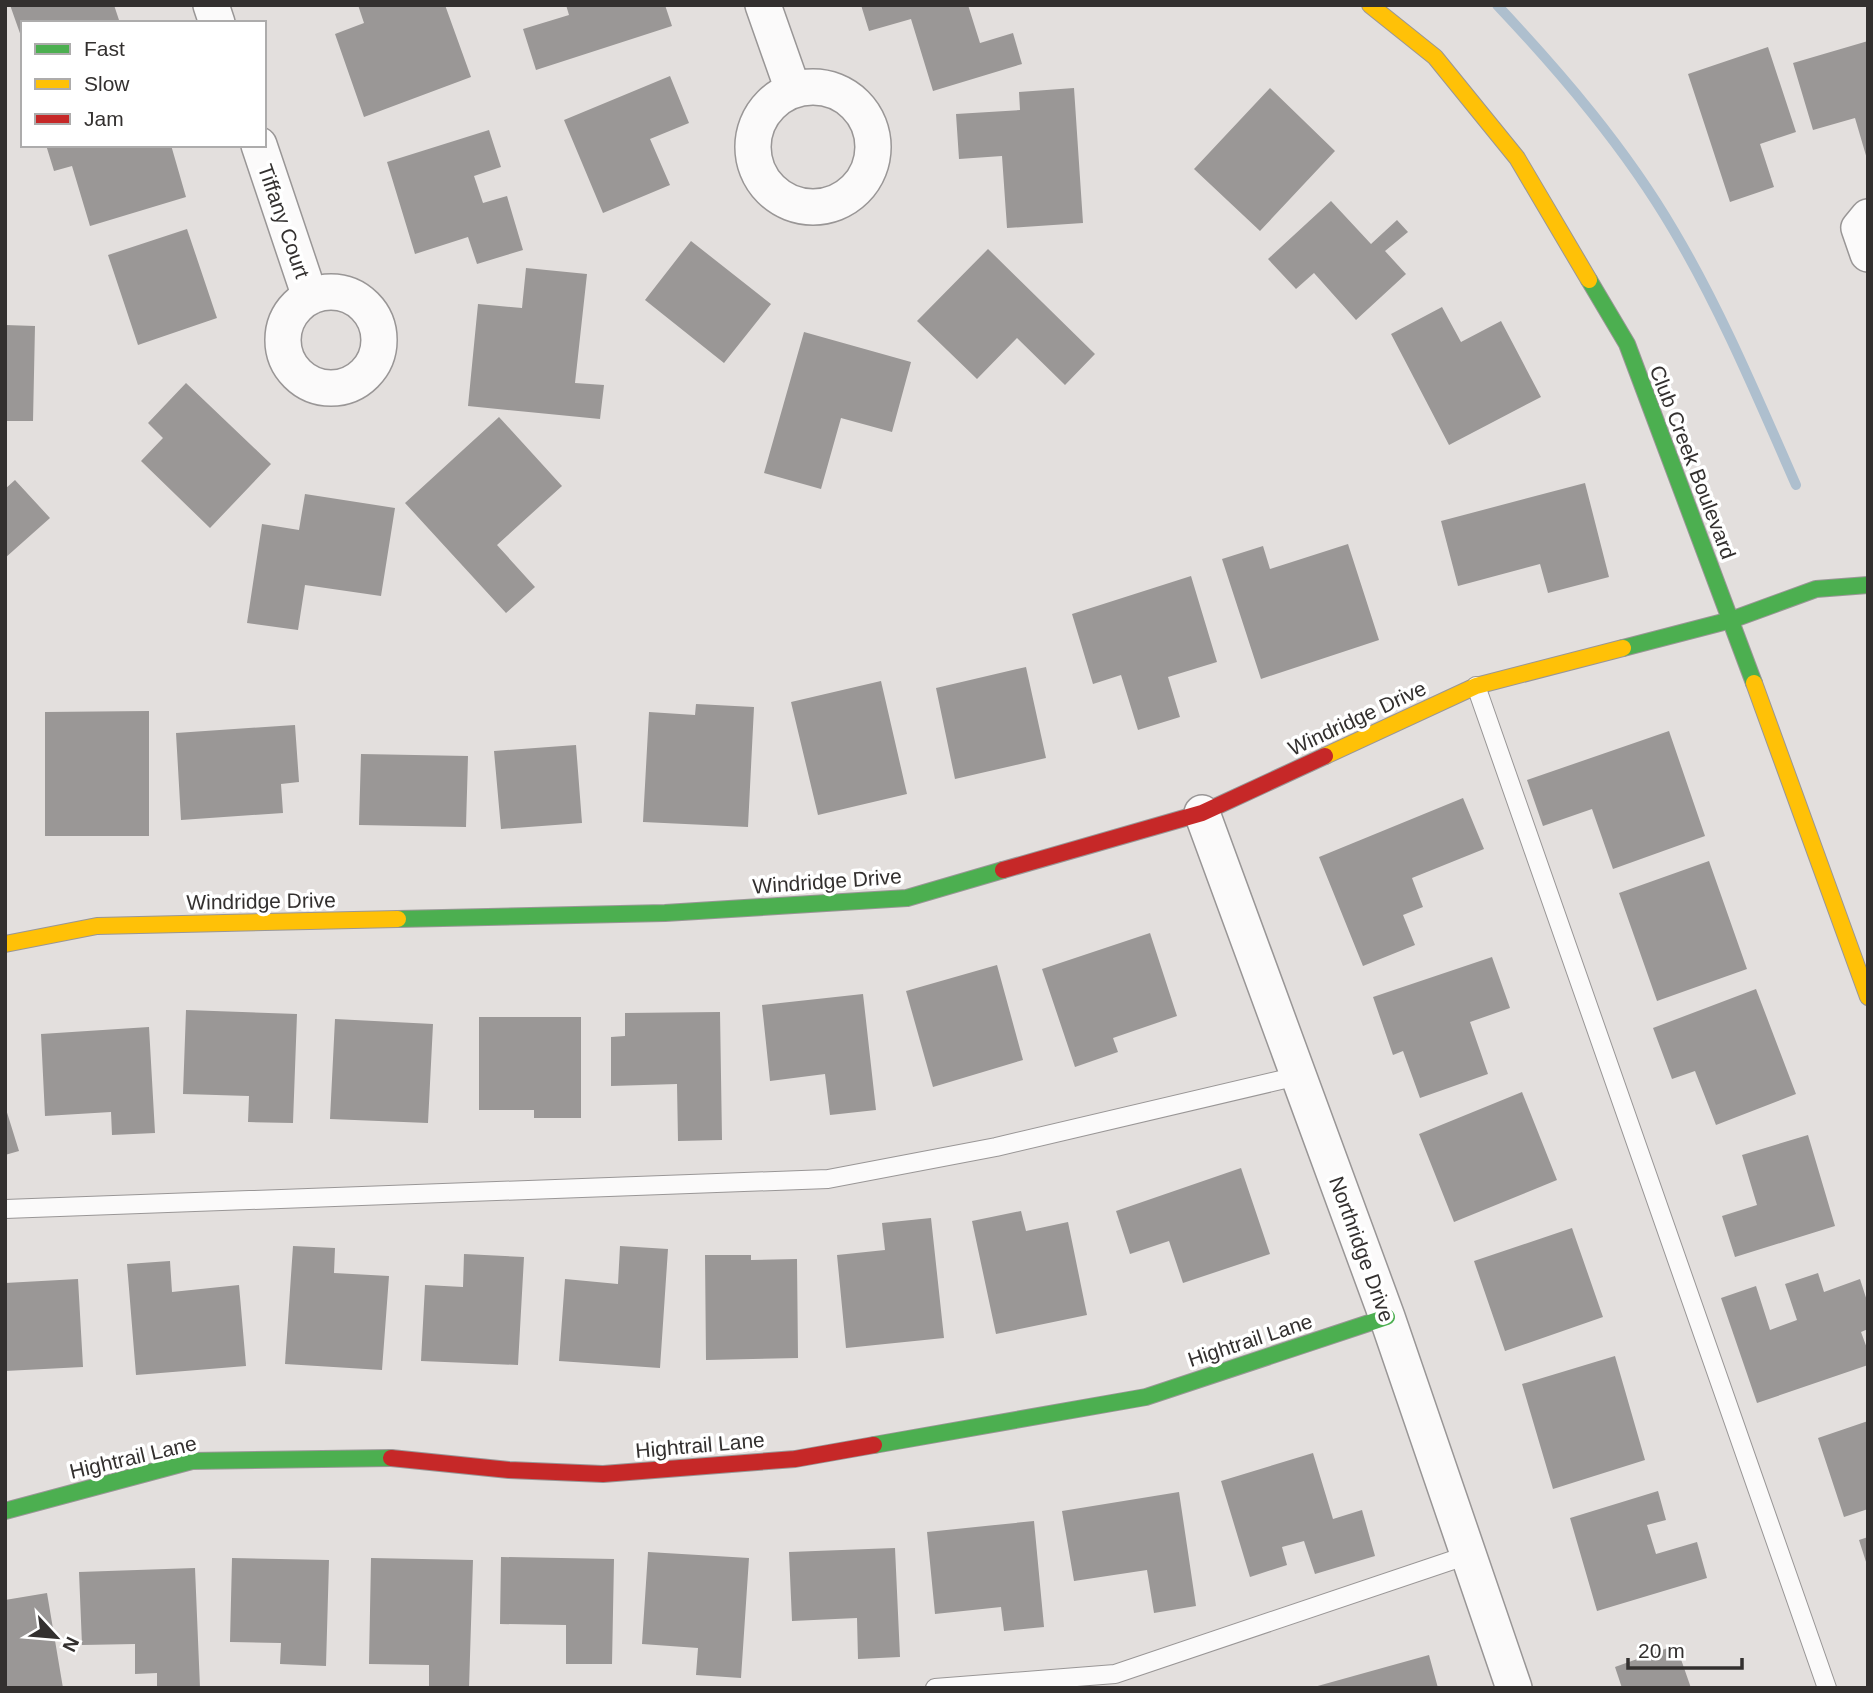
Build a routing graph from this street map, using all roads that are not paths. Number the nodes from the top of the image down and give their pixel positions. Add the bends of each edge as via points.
1 (763, 5) edge
2 (1370, 5) edge
3 (793, 90) dead end
4 (260, 147) edge
5 (1868, 217) edge
6 (1868, 254) edge
7 (310, 297) dead end
8 (1868, 585) edge
9 (1731, 620) junction
10 (1476, 686) junction
11 (1202, 813) junction
12 (5, 944) edge
13 (1868, 997) edge
14 (1298, 1076) junction
15 (5, 1209) edge
16 (1387, 1317) junction
17 (5, 1511) edge
18 (1468, 1555) junction
19 (935, 1688) edge
20 (1514, 1688) edge
21 (1827, 1688) edge

1 - 3 street
2 - 9 street, Club Creek Boulevard via 1435,57 1517,158 1627,344
4 - 7 street, Tiffany Court
5 - 6 street via 1859,228
8 - 9 street, Windridge Drive via 1816,589
9 - 10 street, Windridge Drive
9 - 13 street, Club Creek Boulevard
10 - 11 street, Windridge Drive
10 - 21 lane
11 - 12 street, Windridge Drive via 906,898 665,913 97,926
11 - 14 street, Northridge Drive
14 - 15 lane via 996,1147 828,1179
14 - 16 street, Northridge Drive
16 - 17 street, Hightrail Lane via 1146,1397 795,1459 603,1474 509,1470 406,1458 192,1461
16 - 18 street, Northridge Drive
18 - 19 lane via 1115,1674
18 - 20 street, Northridge Drive

